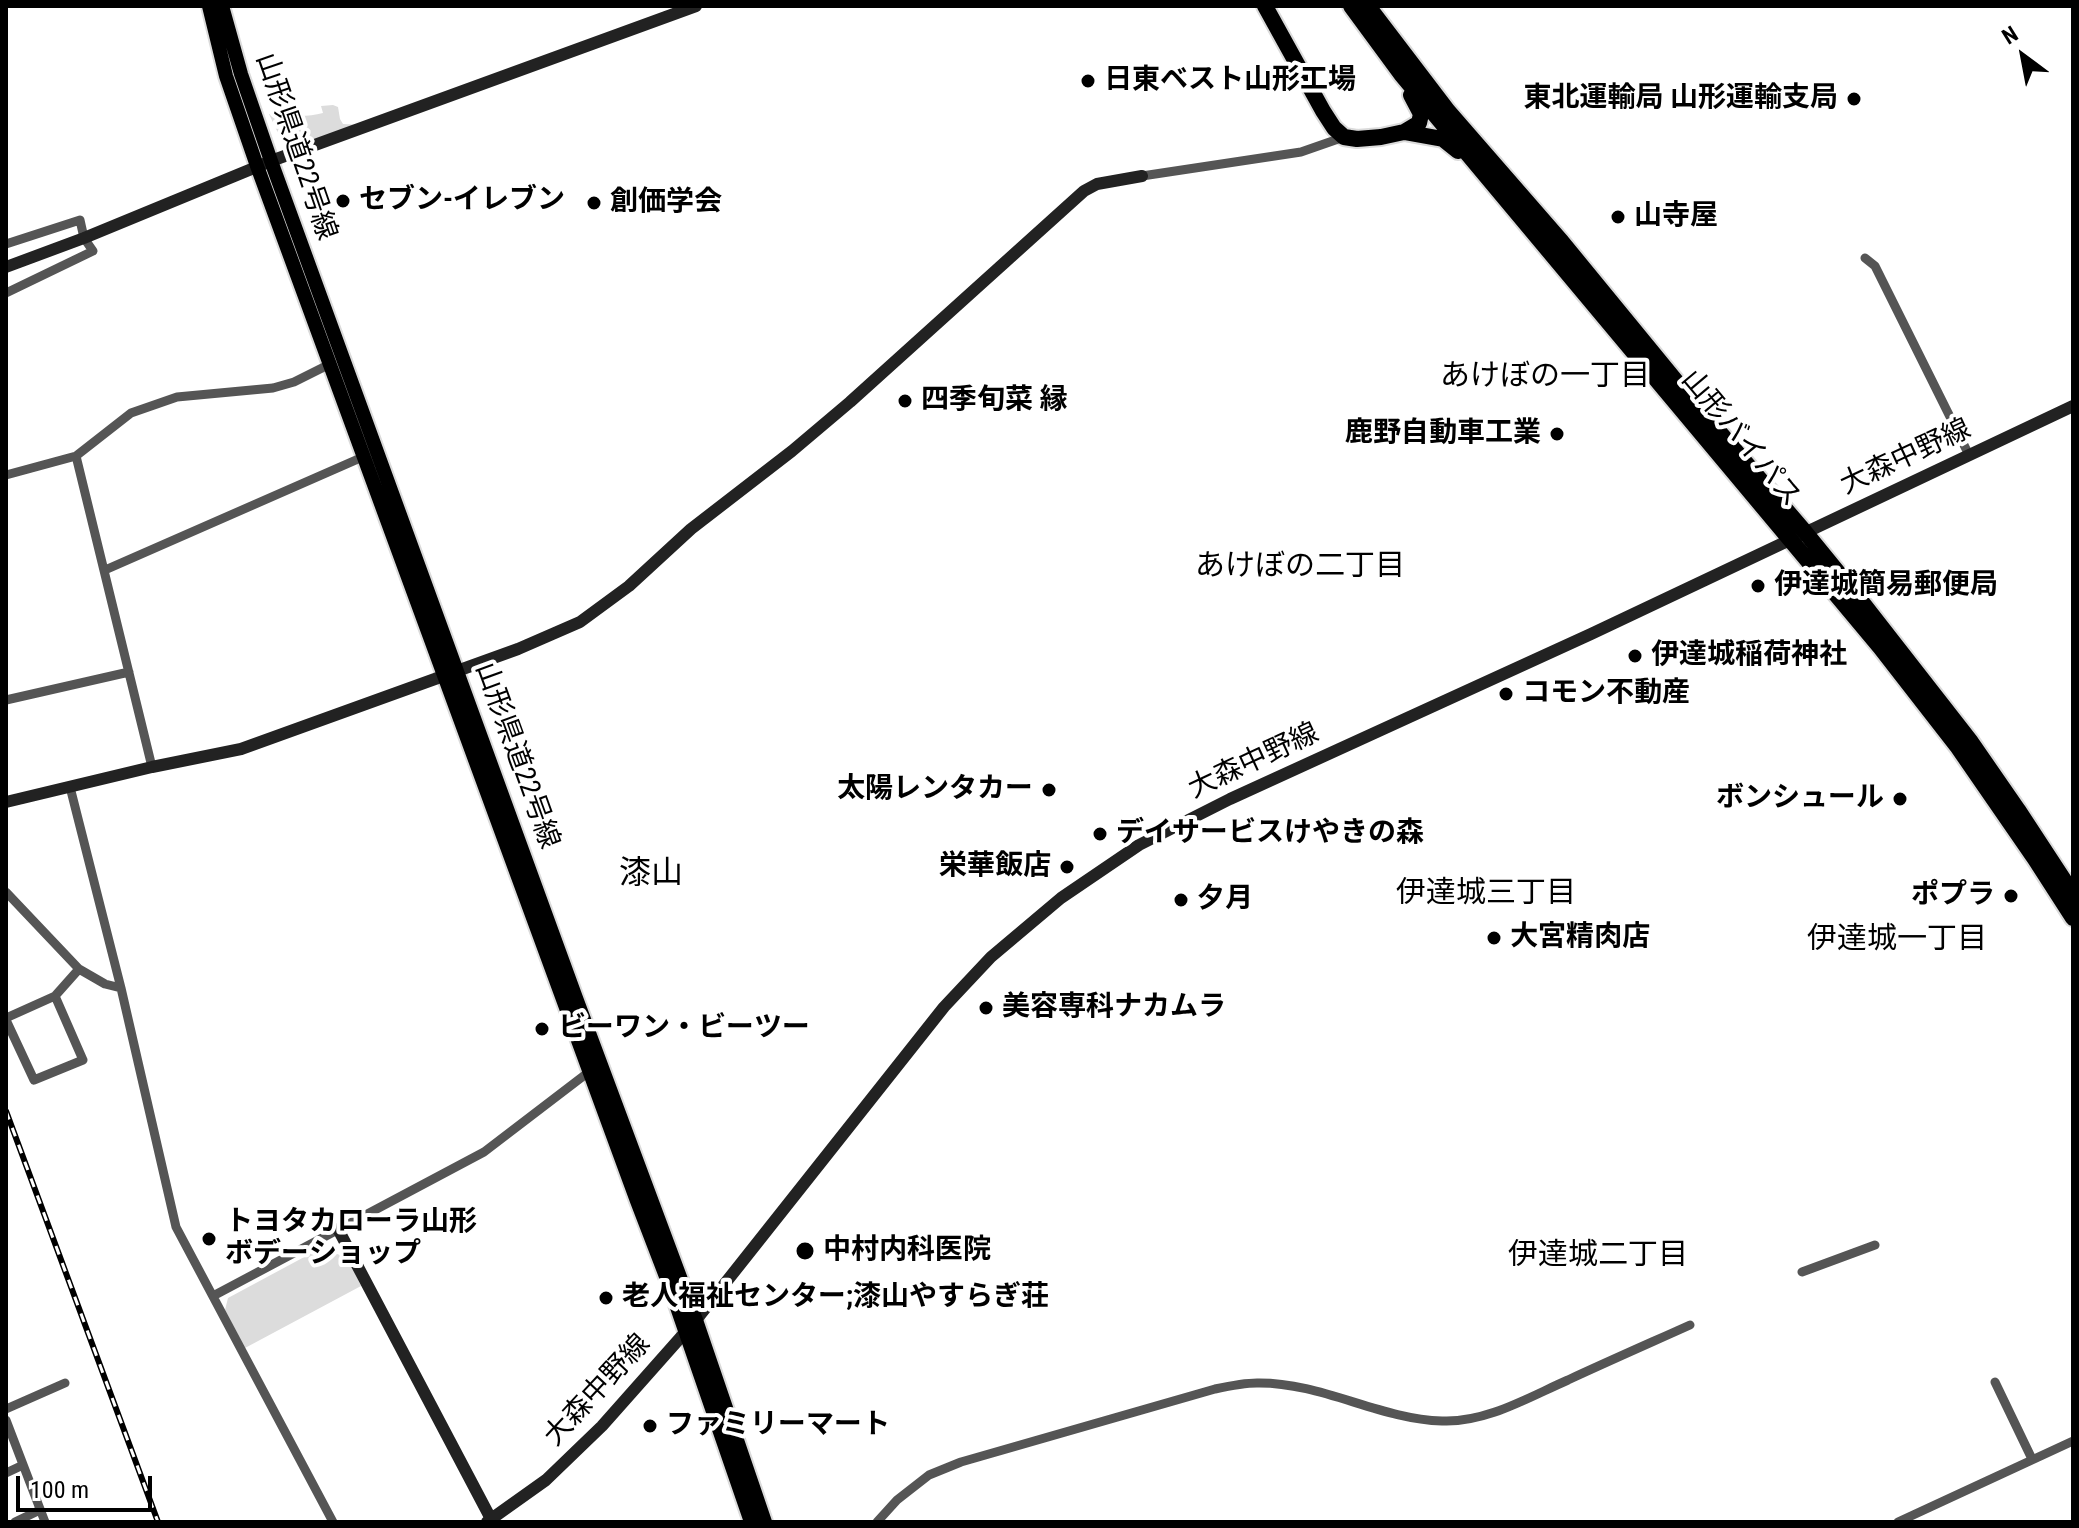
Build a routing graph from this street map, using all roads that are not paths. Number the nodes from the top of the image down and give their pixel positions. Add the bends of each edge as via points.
1 (209, 6) edge
2 (222, 6) edge
3 (696, 6) edge
4 (1265, 6) edge
5 (1351, 6) edge
6 (1368, 6) edge
7 (1368, 29) junction
8 (1404, 132) junction
9 (1344, 137) junction
10 (264, 163) junction
11 (1142, 176) joint
12 (84, 238) junction
13 (6, 244) edge
14 (1548, 249) junction
15 (1865, 258) dead end
16 (6, 267) edge
17 (6, 293) edge
18 (330, 364) junction
19 (2073, 406) edge
20 (1969, 455) junction
21 (76, 456) junction
22 (365, 456) junction
23 (6, 475) edge
24 (1798, 536) junction
25 (105, 570) junction
26 (129, 672) junction
27 (451, 673) junction
28 (6, 700) edge
29 (152, 767) junction
30 (70, 787) junction
31 (6, 802) edge
32 (6, 892) edge
33 (2073, 894) edge
34 (2073, 918) edge
35 (79, 969) junction
36 (121, 988) junction
37 (55, 996) junction
38 (6, 1019) edge
39 (590, 1071) junction
40 (338, 1229) junction
41 (1875, 1245) dead end
42 (1802, 1272) dead end
43 (213, 1296) junction
44 (696, 1320) junction
45 (1690, 1325) dead end
46 (686, 1332) junction
47 (1995, 1382) dead end
48 (65, 1383) dead end
49 (6, 1409) edge
50 (6, 1420) edge
51 (2073, 1441) edge
52 (2032, 1459) junction
53 (23, 1465) junction
54 (6, 1473) edge
55 (40, 1510) junction
56 (489, 1520) edge
57 (15, 1522) edge
58 (45, 1522) edge
59 (333, 1522) edge
60 (751, 1522) edge
61 (765, 1522) edge
62 (877, 1522) edge
63 (1898, 1522) edge

1 - 10 main road, 山形県道22号線 via 226,76
2 - 10 main road, 山形県道22号線
3 - 10 street
4 - 9 highway via 1323,111
5 - 7 highway, 山形バイパス
6 - 24 highway, 山形バイパス via 1448,111 1562,242
7 - 8 highway via 1383,61 1421,114 1419,123
7 - 14 highway, 山形バイパス
8 - 9 highway
8 - 14 highway via 1453,146
9 - 11 street via 1301,152
10 - 12 street
10 - 18 main road, 山形県道22号線
10 - 27 main road, 山形県道22号線
11 - 27 street via 1084,191 838,412 580,622
12 - 13 street via 80,220
12 - 16 street
12 - 17 street via 93,251
14 - 24 highway, 山形バイパス
15 - 20 street via 1875,266
18 - 21 street via 273,388 177,397 131,413
18 - 22 main road, 山形県道22号線
19 - 20 street, 大森中野線
20 - 24 street, 大森中野線
21 - 23 street
21 - 25 street
22 - 25 street
22 - 27 main road, 山形県道22号線
24 - 33 highway, 山形バイパス via 1971,742
24 - 34 highway, 山形バイパス via 1957,746
24 - 44 street, 大森中野線 via 1173,827 1061,898 991,957 944,1007
25 - 26 street
26 - 28 street
26 - 29 street
27 - 29 street via 241,749
27 - 39 main road, 山形県道22号線
27 - 44 main road, 山形県道22号線
29 - 30 street
30 - 31 street
30 - 36 street
32 - 35 street
35 - 36 street
35 - 37 street
36 - 43 street via 176,1227
37 - 38 street
37 - 38 street via 83,1060 34,1080
39 - 40 street via 484,1152
39 - 46 main road, 山形県道22号線
40 - 43 street
40 - 56 street
41 - 42 street
43 - 59 street
44 - 46 street, 大森中野線
44 - 61 main road, 山形県道22号線
45 - 62 street via 1508,1407 1465,1420 1418,1419 1295,1386 1257,1383 1215,1389 961,1462 929,1475
46 - 56 street, 大森中野線 via 546,1480
46 - 60 main road, 山形県道22号線
47 - 52 street
48 - 49 street
50 - 53 street
51 - 52 street
52 - 63 street
53 - 54 street
53 - 55 street
55 - 57 street
55 - 58 street

